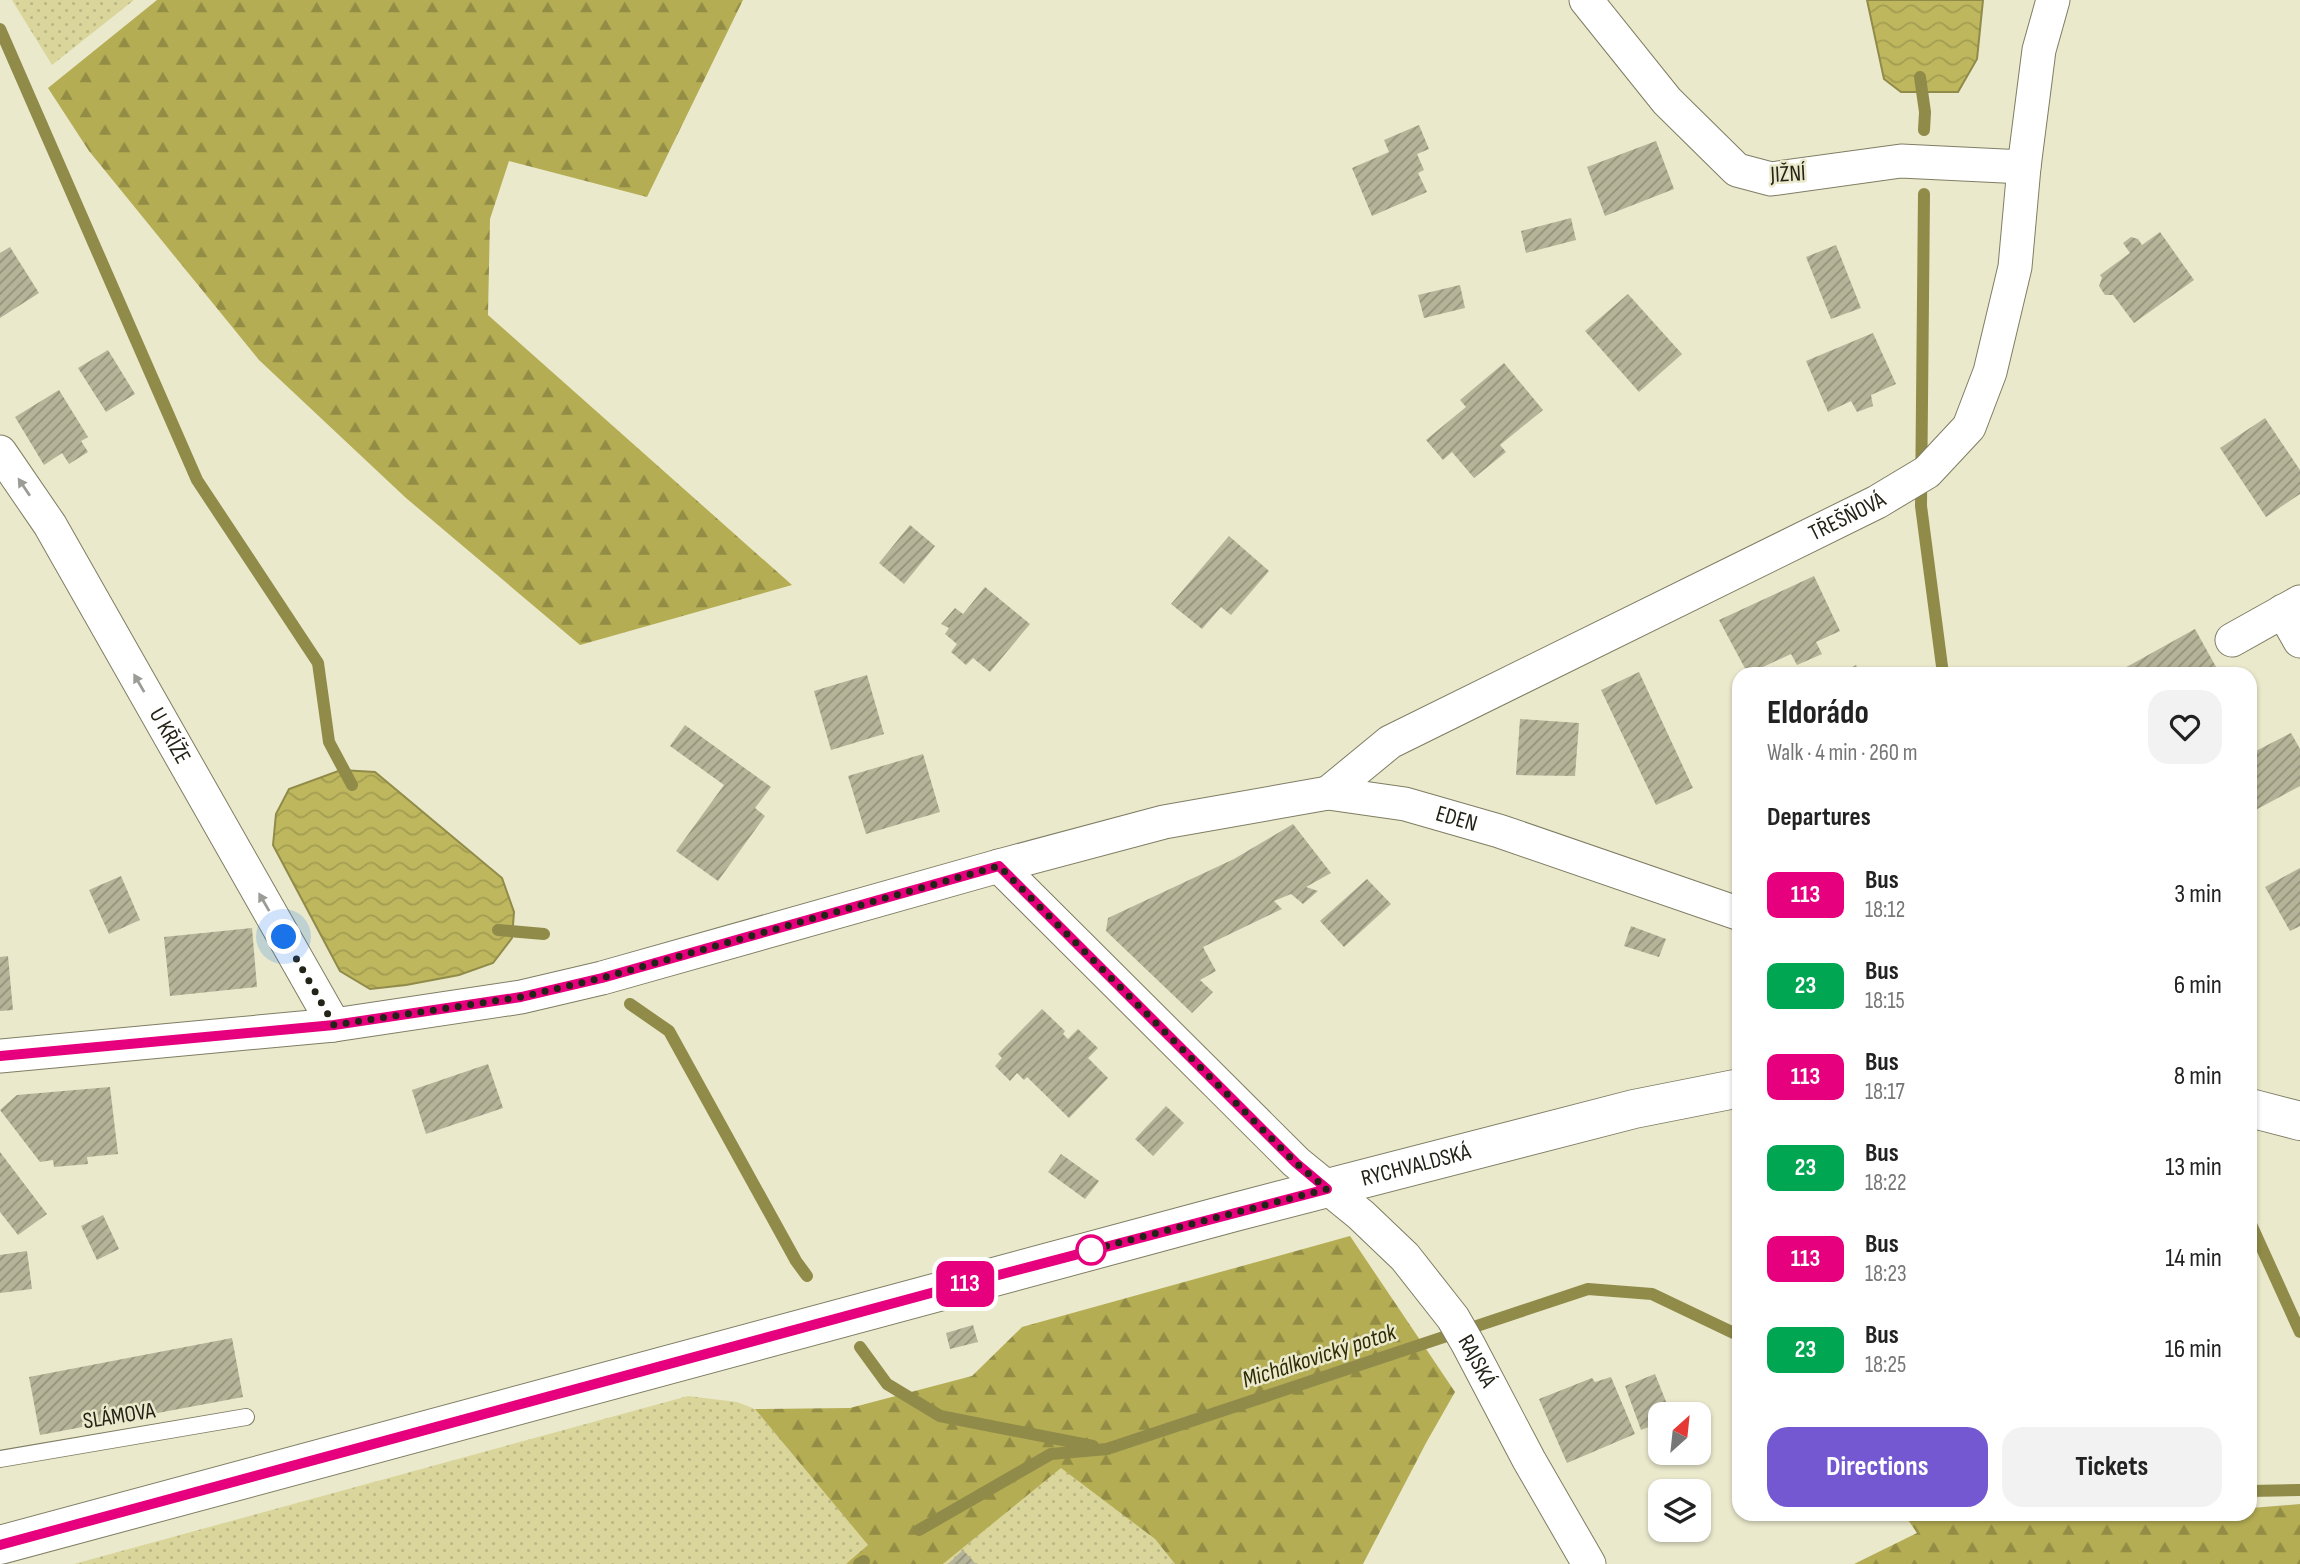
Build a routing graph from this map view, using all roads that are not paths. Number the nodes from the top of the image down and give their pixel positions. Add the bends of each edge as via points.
1 (1586, 0) edge
2 (2053, 0) edge
3 (2024, 167) junction
4 (0, 452) edge
5 (2292, 607) edge
6 (2232, 640) dead end
7 (2300, 641) edge
8 (1328, 793) junction
9 (999, 866) junction
10 (1732, 911) edge
11 (334, 1025) junction
12 (0, 1056) edge
13 (1732, 1090) edge
14 (2257, 1110) edge
15 (2300, 1121) edge
16 (1327, 1189) junction
17 (246, 1417) dead end
18 (0, 1459) edge
19 (0, 1545) edge
20 (1589, 1564) edge

1 - 3 street, JIŽNÍ via 1667,101 1737,170 1771,179 1901,161
2 - 3 street, TŘEŠŇOVÁ via 2039,50
3 - 8 street, TŘEŠŇOVÁ via 2015,267 1990,372 1969,427 1927,472 1390,742
11 -> 4 street, U KŘÍŽE via 50,526
5 - 6 street
5 - 7 street
8 - 9 street, EDEN via 1164,822
8 - 10 street, EDEN via 1405,804 1499,831
9 - 11 street, EDEN via 602,978 521,997
9 - 16 street, RAJSKÁ
11 - 12 street, EDEN
13 - 16 street, RYCHVALDSKÁ via 1634,1109
14 - 15 street
16 - 19 street, RYCHVALDSKÁ
16 - 20 street, RAJSKÁ via 1405,1257 1460,1331
17 - 18 lane, SLÁMOVA

